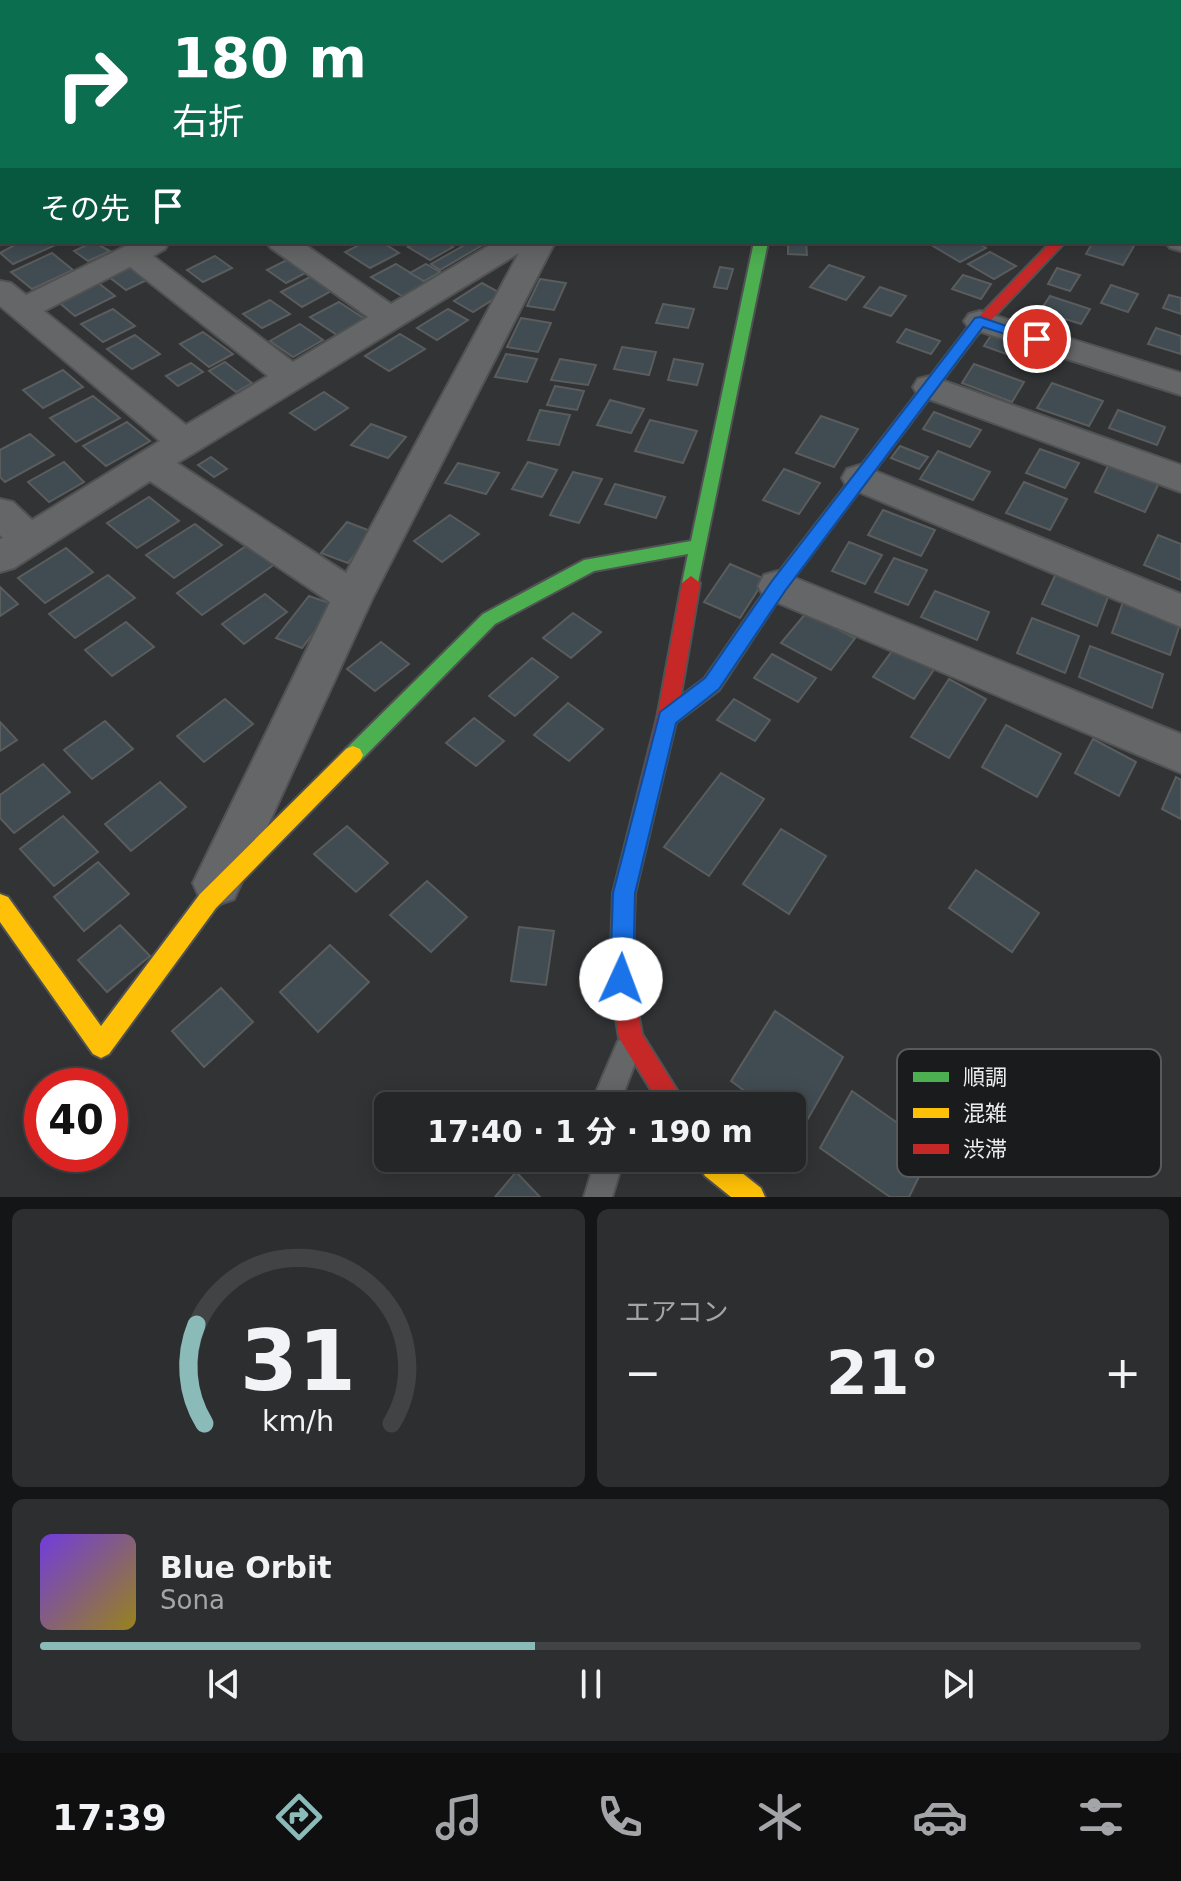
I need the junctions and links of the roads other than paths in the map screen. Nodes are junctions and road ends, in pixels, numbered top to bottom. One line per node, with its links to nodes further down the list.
1 (284, 244): 7 (street)
2 (513, 244): 7 (street); 20 (street)
3 (761, 244): 17 (street)
4 (1056, 244): 8 (street)
5 (144, 248): 6 (street); 9 (street)
6 (11, 300): 12 (street)
7 (390, 318): 9 (street)
8 (980, 321): 10 (street); 11 (street)
9 (292, 378): 12 (street)
10 (1181, 384)
11 (930, 387): 14 (street); 15 (street)
12 (184, 442): 13 (street)
13 (151, 464): 18 (street); 20 (street)
14 (860, 478): 19 (street); 21 (street)
15 (1181, 479)
16 (0, 512): 18 (street)
17 (698, 546): 22 (street); 24 (street)
18 (14, 549)
19 (778, 586): 22 (street); 23 (street)
20 (353, 597): 24 (street)
21 (1181, 611)
22 (667, 718): 26 (street)
23 (1181, 754)
24 (208, 901): 25 (street)
25 (0, 904)
26 (631, 1038): 27 (lane); 28 (street)
27 (610, 1092)
28 (666, 1092)
29 (606, 1172): 31 (lane)
30 (720, 1172): 32 (street)
31 (598, 1197)
32 (752, 1197)

